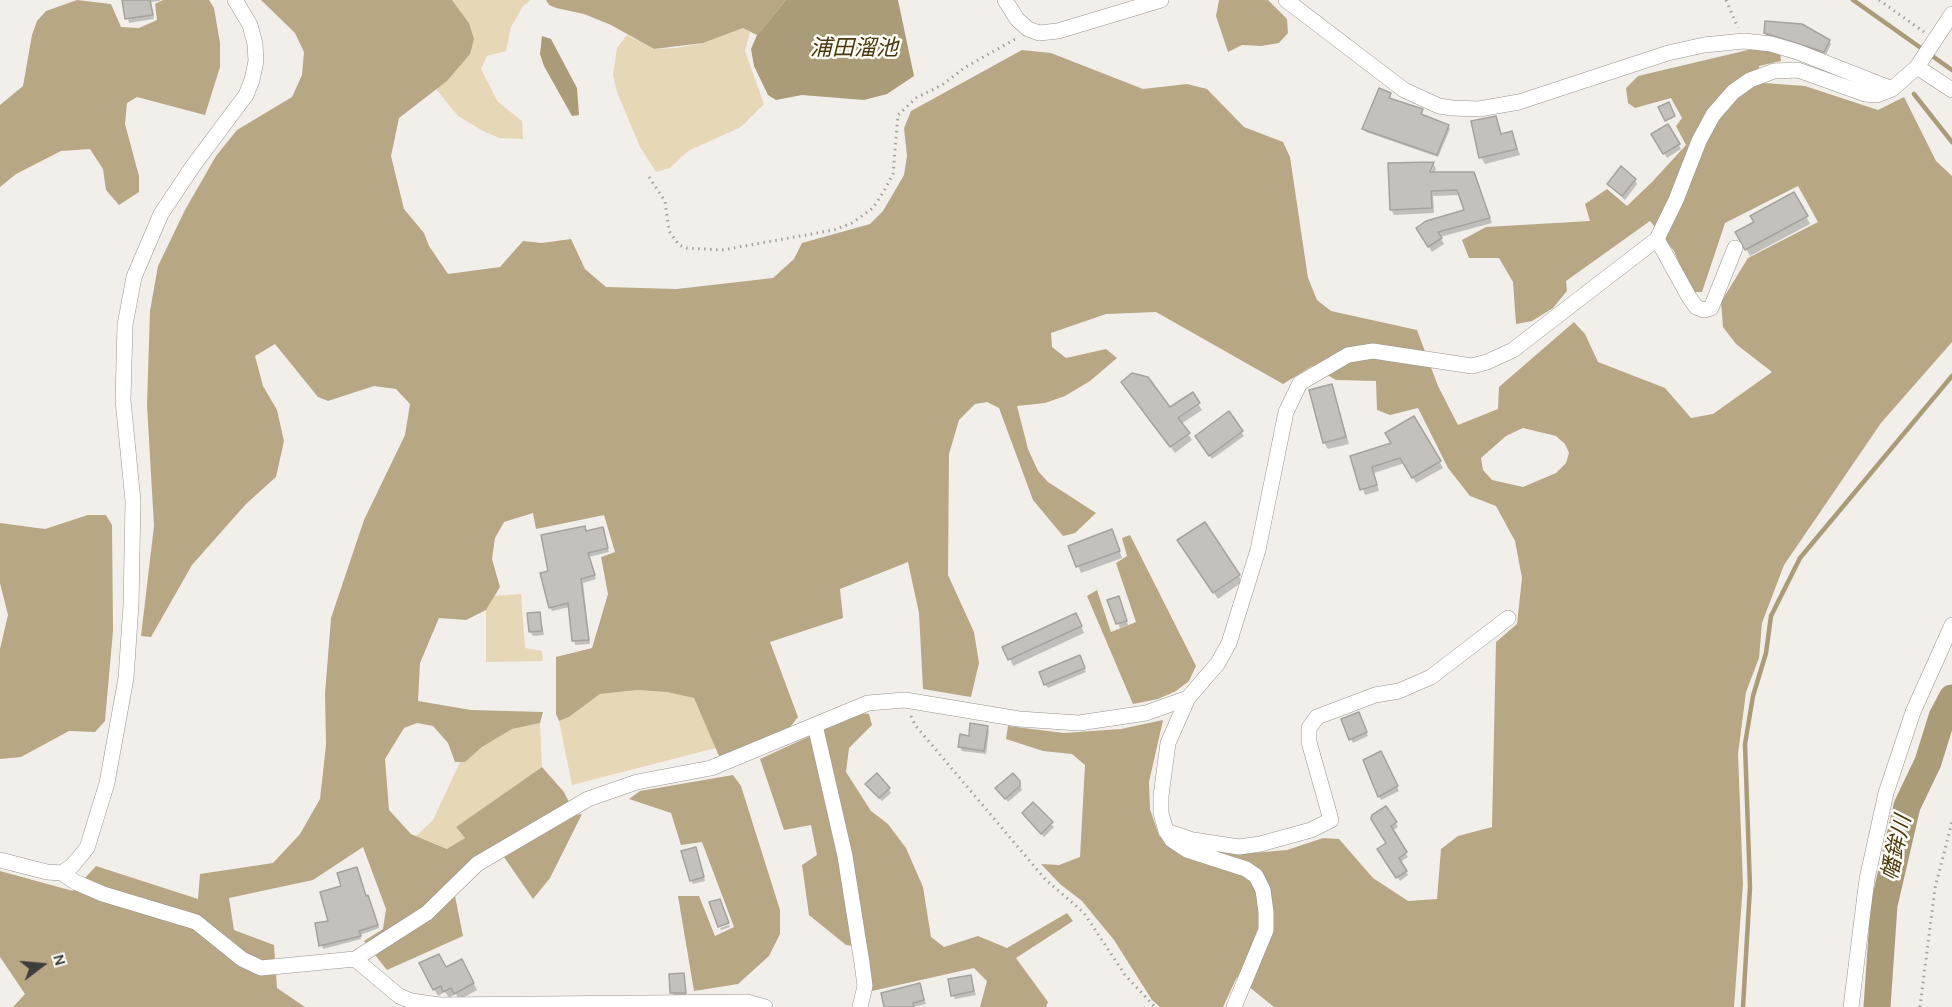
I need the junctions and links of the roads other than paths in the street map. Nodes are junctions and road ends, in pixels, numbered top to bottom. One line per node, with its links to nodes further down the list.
1 (235, 0): 17 (street)
2 (1005, 0): 3 (street)
3 (1161, 0)
4 (1286, 0): 7 (street)
5 (1952, 14): 6 (street)
6 (1920, 63): 7 (street); 8 (street)
7 (1892, 89): 9 (street)
8 (1952, 90)
9 (1657, 239): 10 (street); 13 (street)
10 (1735, 248)
11 (1508, 618): 15 (street)
12 (1952, 625): 22 (street)
13 (1188, 698): 14 (street); 15 (street)
14 (815, 725): 18 (street); 20 (street)
15 (1166, 831): 21 (street)
16 (0, 860): 17 (street)
17 (62, 873): 18 (street)
18 (355, 958): 19 (street)
19 (765, 1007)
20 (860, 1007)
21 (1234, 1007)
22 (1851, 1007)

